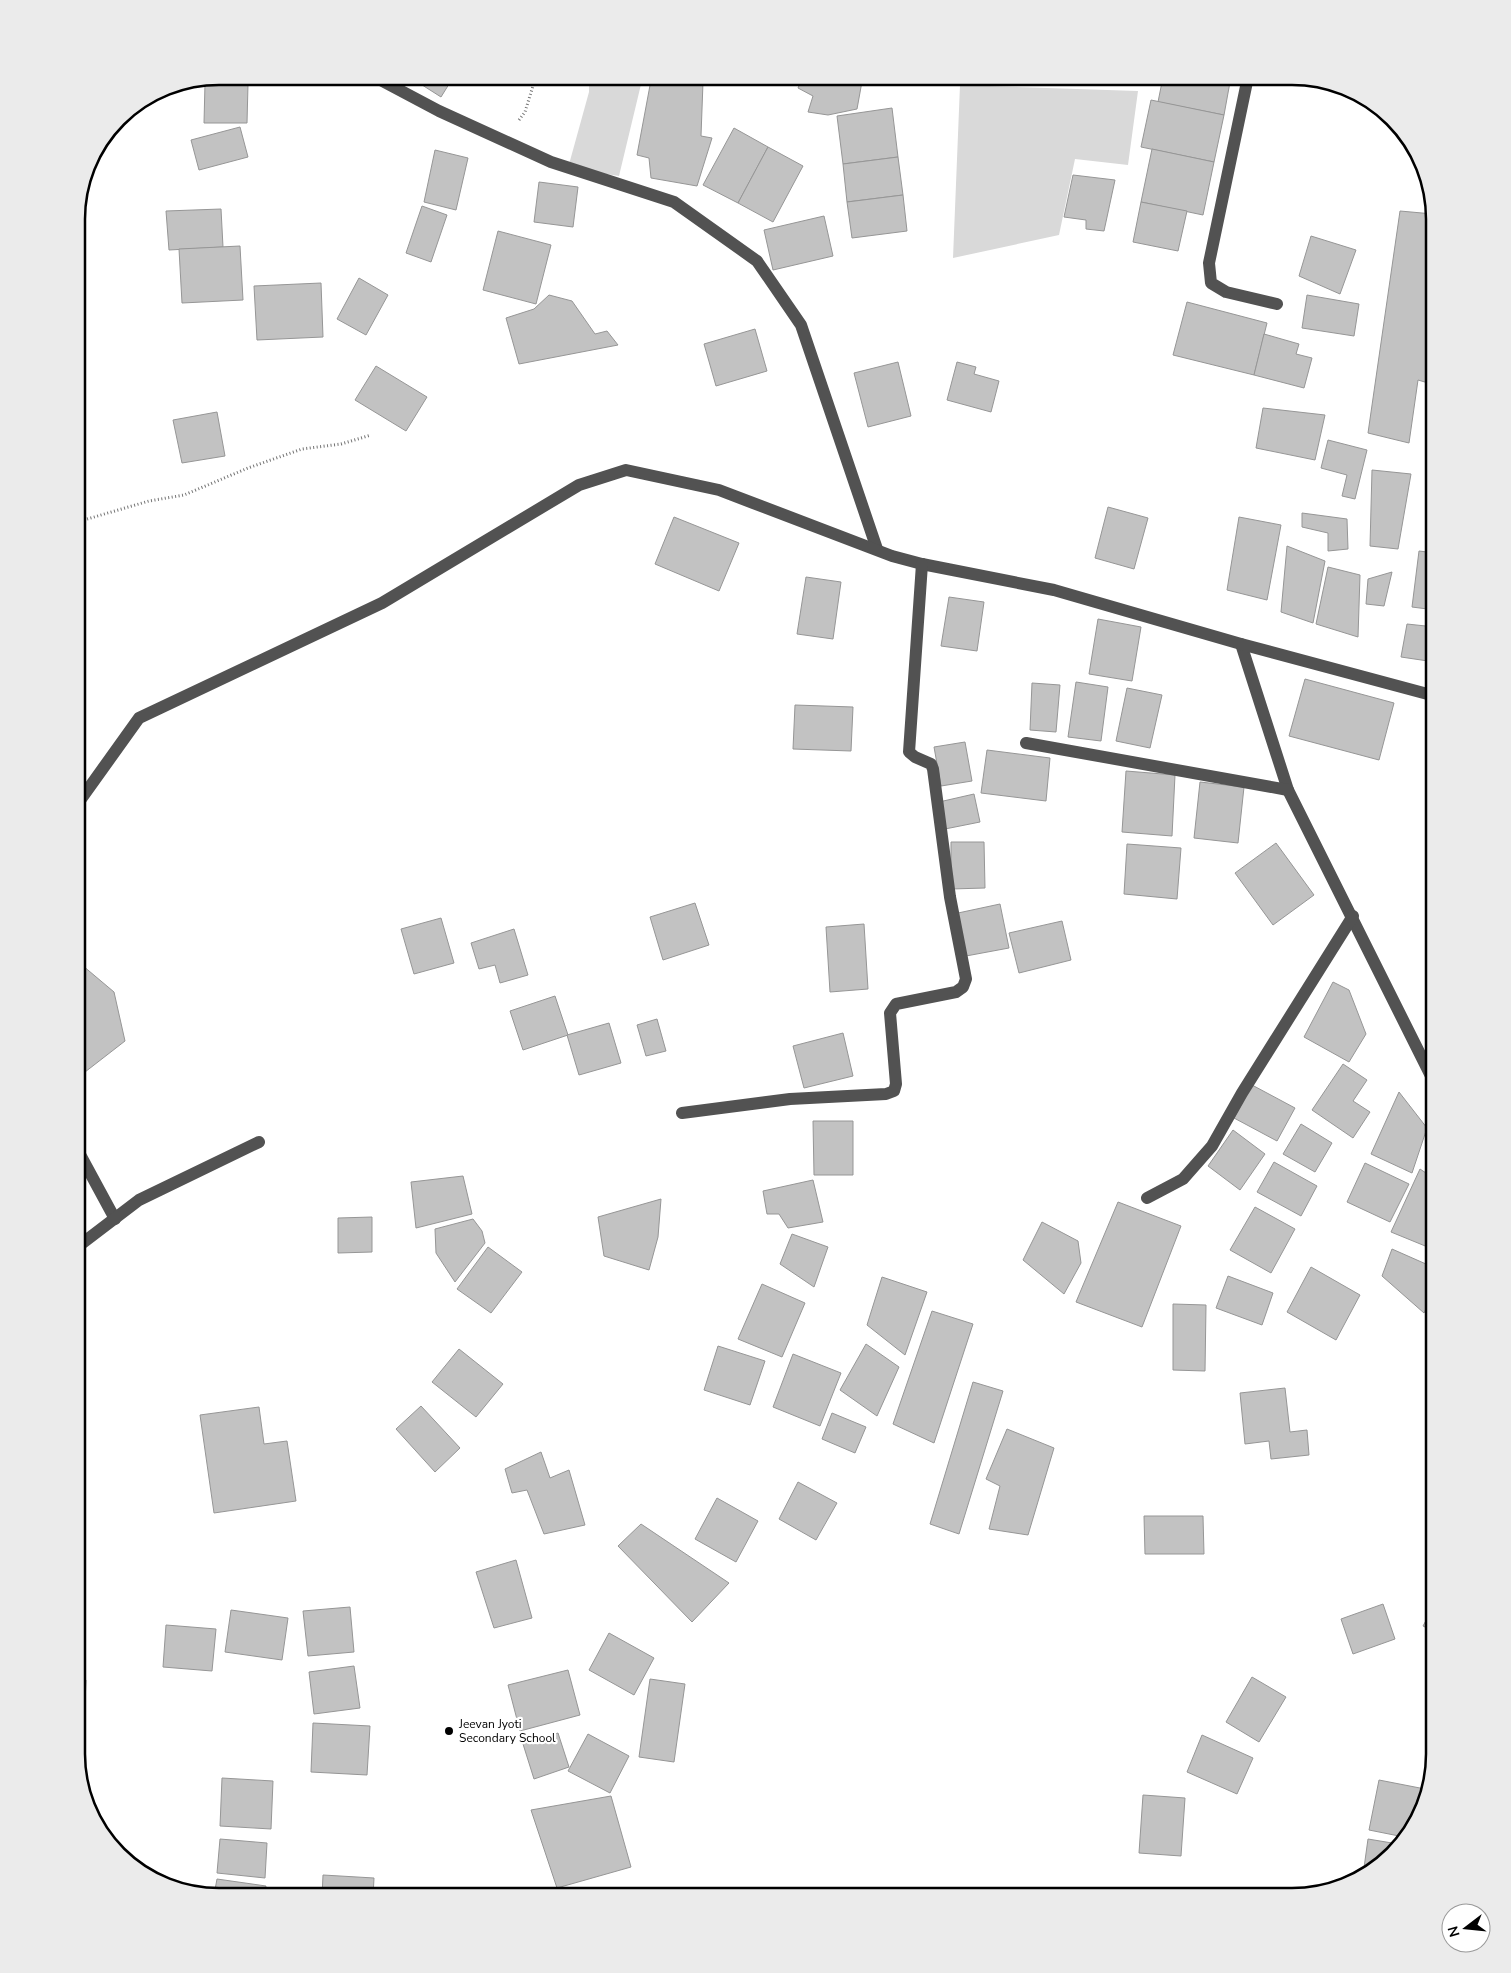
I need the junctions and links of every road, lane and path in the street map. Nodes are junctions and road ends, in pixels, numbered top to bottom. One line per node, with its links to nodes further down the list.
1 (390, 85): 4 (street)
2 (533, 85): 4 (path)
3 (1246, 85): 5 (street)
4 (506, 142): 8 (street)
5 (1276, 304)
6 (371, 435): 7 (path)
7 (85, 519)
8 (877, 549): 9 (street); 14 (street)
9 (922, 564): 10 (street); 17 (street)
10 (1241, 644): 11 (street); 13 (street)
11 (1426, 694)
12 (1026, 743): 13 (street)
13 (1288, 790): 15 (street)
14 (85, 793)
15 (1353, 916): 16 (street); 20 (street)
16 (1426, 1066)
17 (682, 1113)
18 (259, 1142): 21 (street)
19 (85, 1164): 21 (street)
20 (1147, 1198)
21 (115, 1219): 22 (street)
22 (85, 1241)

